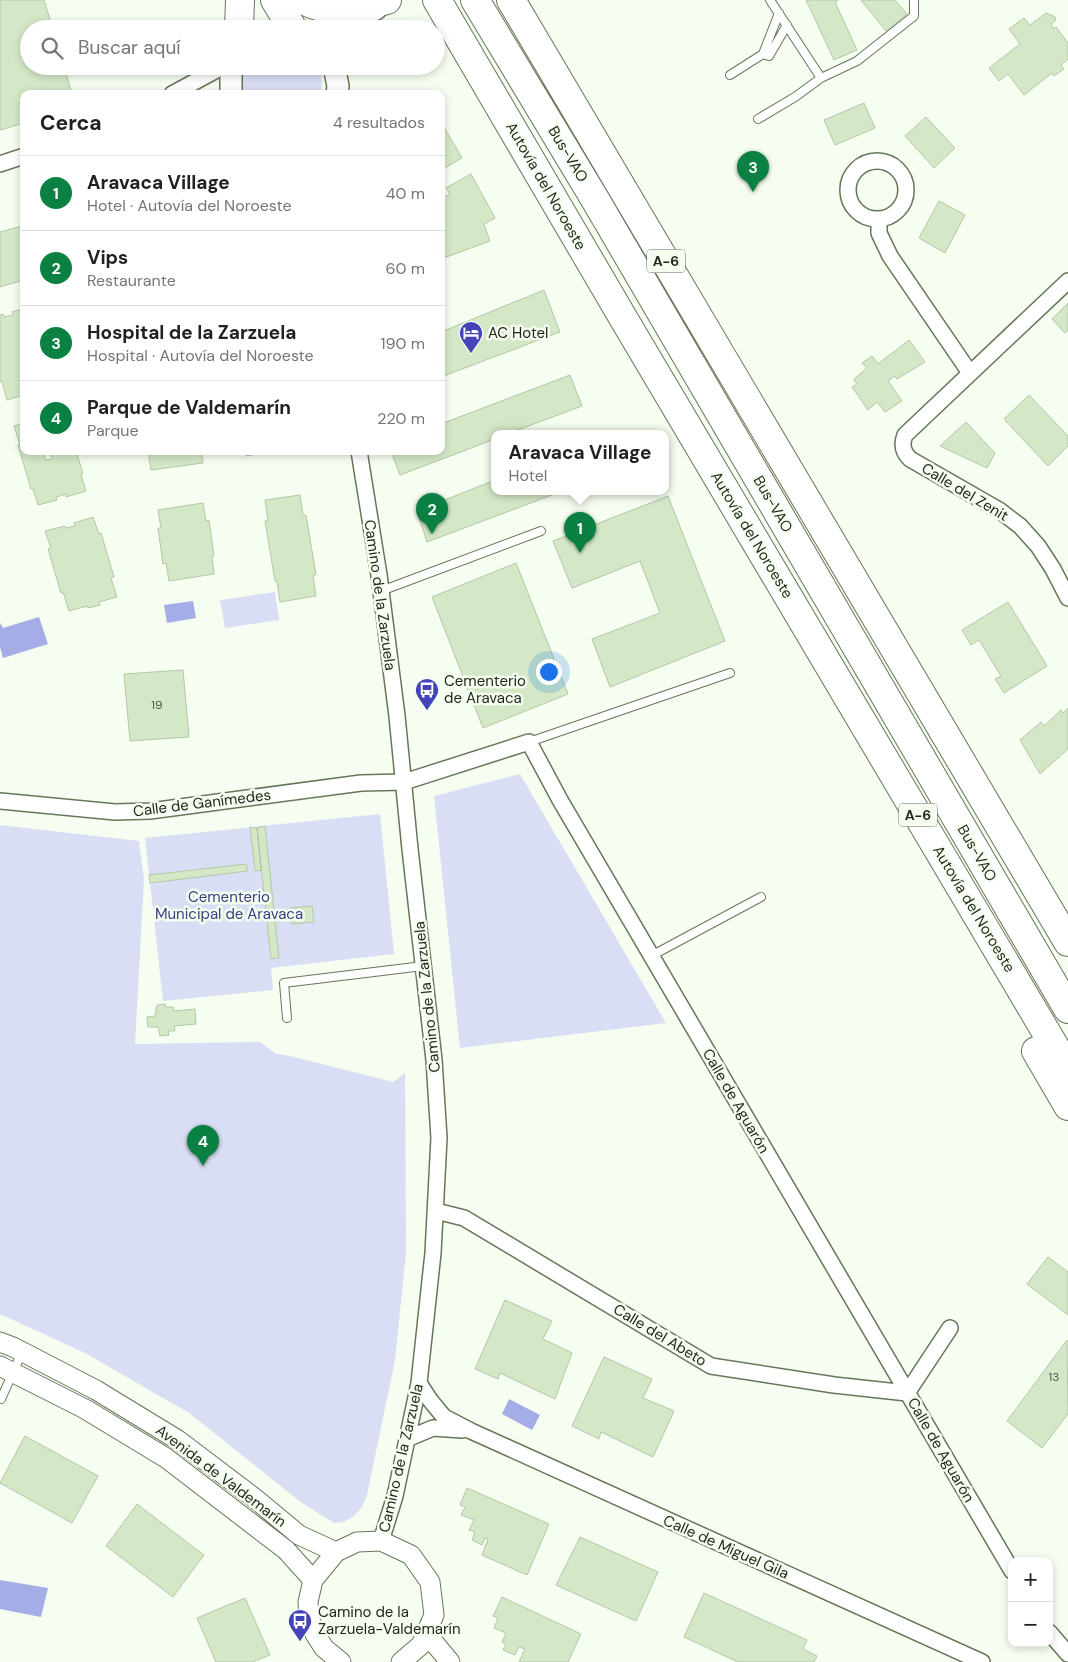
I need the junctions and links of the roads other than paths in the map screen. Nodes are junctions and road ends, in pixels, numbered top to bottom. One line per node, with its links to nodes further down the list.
1 (240, 0): 14 (highway)
2 (275, 0): 15 (highway)
3 (303, 0): 4 (highway)
4 (387, 0)
5 (396, 0): 16 (main road); 17 (main road)
6 (419, 0): 18 (highway)
7 (437, 0): 33 (highway, Autovía del Noroeste / A-6)
8 (475, 0): 49 (highway, Bus-VAO)
9 (511, 0): 36 (highway, A-6)
10 (533, 0): 36 (highway)
11 (770, 0): 13 (lane)
12 (914, 0): 25 (lane)
13 (779, 13): 19 (lane); 21 (lane)
14 (239, 20)
15 (287, 20)
16 (353, 20)
17 (379, 20)
18 (431, 20)
19 (787, 25): 21 (lane); 25 (lane)
20 (445, 44): 33 (highway)
21 (762, 54): 24 (lane)
22 (207, 75): 26 (street)
23 (231, 75): 27 (main road)
24 (730, 75)
25 (822, 78): 28 (lane)
26 (179, 90)
27 (231, 90)
28 (758, 119)
29 (20, 157): 30 (street)
30 (0, 164)
31 (879, 219): 34 (street)
32 (1068, 281): 34 (street)
33 (622, 316): 38 (highway, Autovía del Noroeste / A-6)
34 (970, 373): 40 (street, Calle del Zenit)
35 (360, 455): 39 (street, Camino de la Zarzuela)
36 (821, 523): 46 (highway, A-6)
37 (541, 531): 39 (lane)
38 (768, 561): 51 (highway, Autovía del Noroeste / A-6); 52 (highway)
39 (381, 591): 43 (street, Camino de la Zarzuela)
40 (1068, 598)
41 (730, 673): 42 (lane)
42 (530, 742): 43 (street); 47 (street, Calle de Aguarón)
43 (404, 782): 44 (street, Calle de Ganímedes); 48 (street, Camino de la Zarzuela)
44 (0, 801)
45 (761, 897): 47 (lane)
46 (1068, 942)
47 (651, 956): 59 (street, Calle de Aguarón)
48 (423, 966): 50 (lane); 53 (street, Camino de la Zarzuela)
49 (1068, 1009)
50 (287, 1018)
51 (1068, 1069)
52 (1068, 1106)
53 (436, 1211): 58 (street, Camino de la Zarzuela); 59 (street, Calle del Abeto)
54 (950, 1328): 59 (street)
55 (0, 1342): 56 (street, Avenida de Valdemarín)
56 (22, 1352): 57 (lane); 64 (street, Avenida de Valdemarín)
57 (7, 1369): 60 (lane); 66 (street, Avenida de Valdemarín)
58 (420, 1383): 61 (street, Calle de Miguel Gila); 62 (street, Camino de la Zarzuela)
59 (907, 1393): 65 (street, Calle de Aguarón)
60 (1, 1399)
61 (471, 1431): 62 (street, Calle de Miguel Gila); 73 (street, Calle de Miguel Gila)
62 (409, 1438): 63 (street, Camino de la Zarzuela)
63 (381, 1541): 64 (street); 67 (street)
64 (336, 1552): 66 (street)
65 (1008, 1564)
66 (313, 1580): 71 (street)
67 (426, 1633): 70 (street); 72 (street)
68 (1053, 1637): 69 (street)
69 (1068, 1654)
70 (410, 1659)
71 (341, 1662)
72 (450, 1662)
73 (982, 1662)

